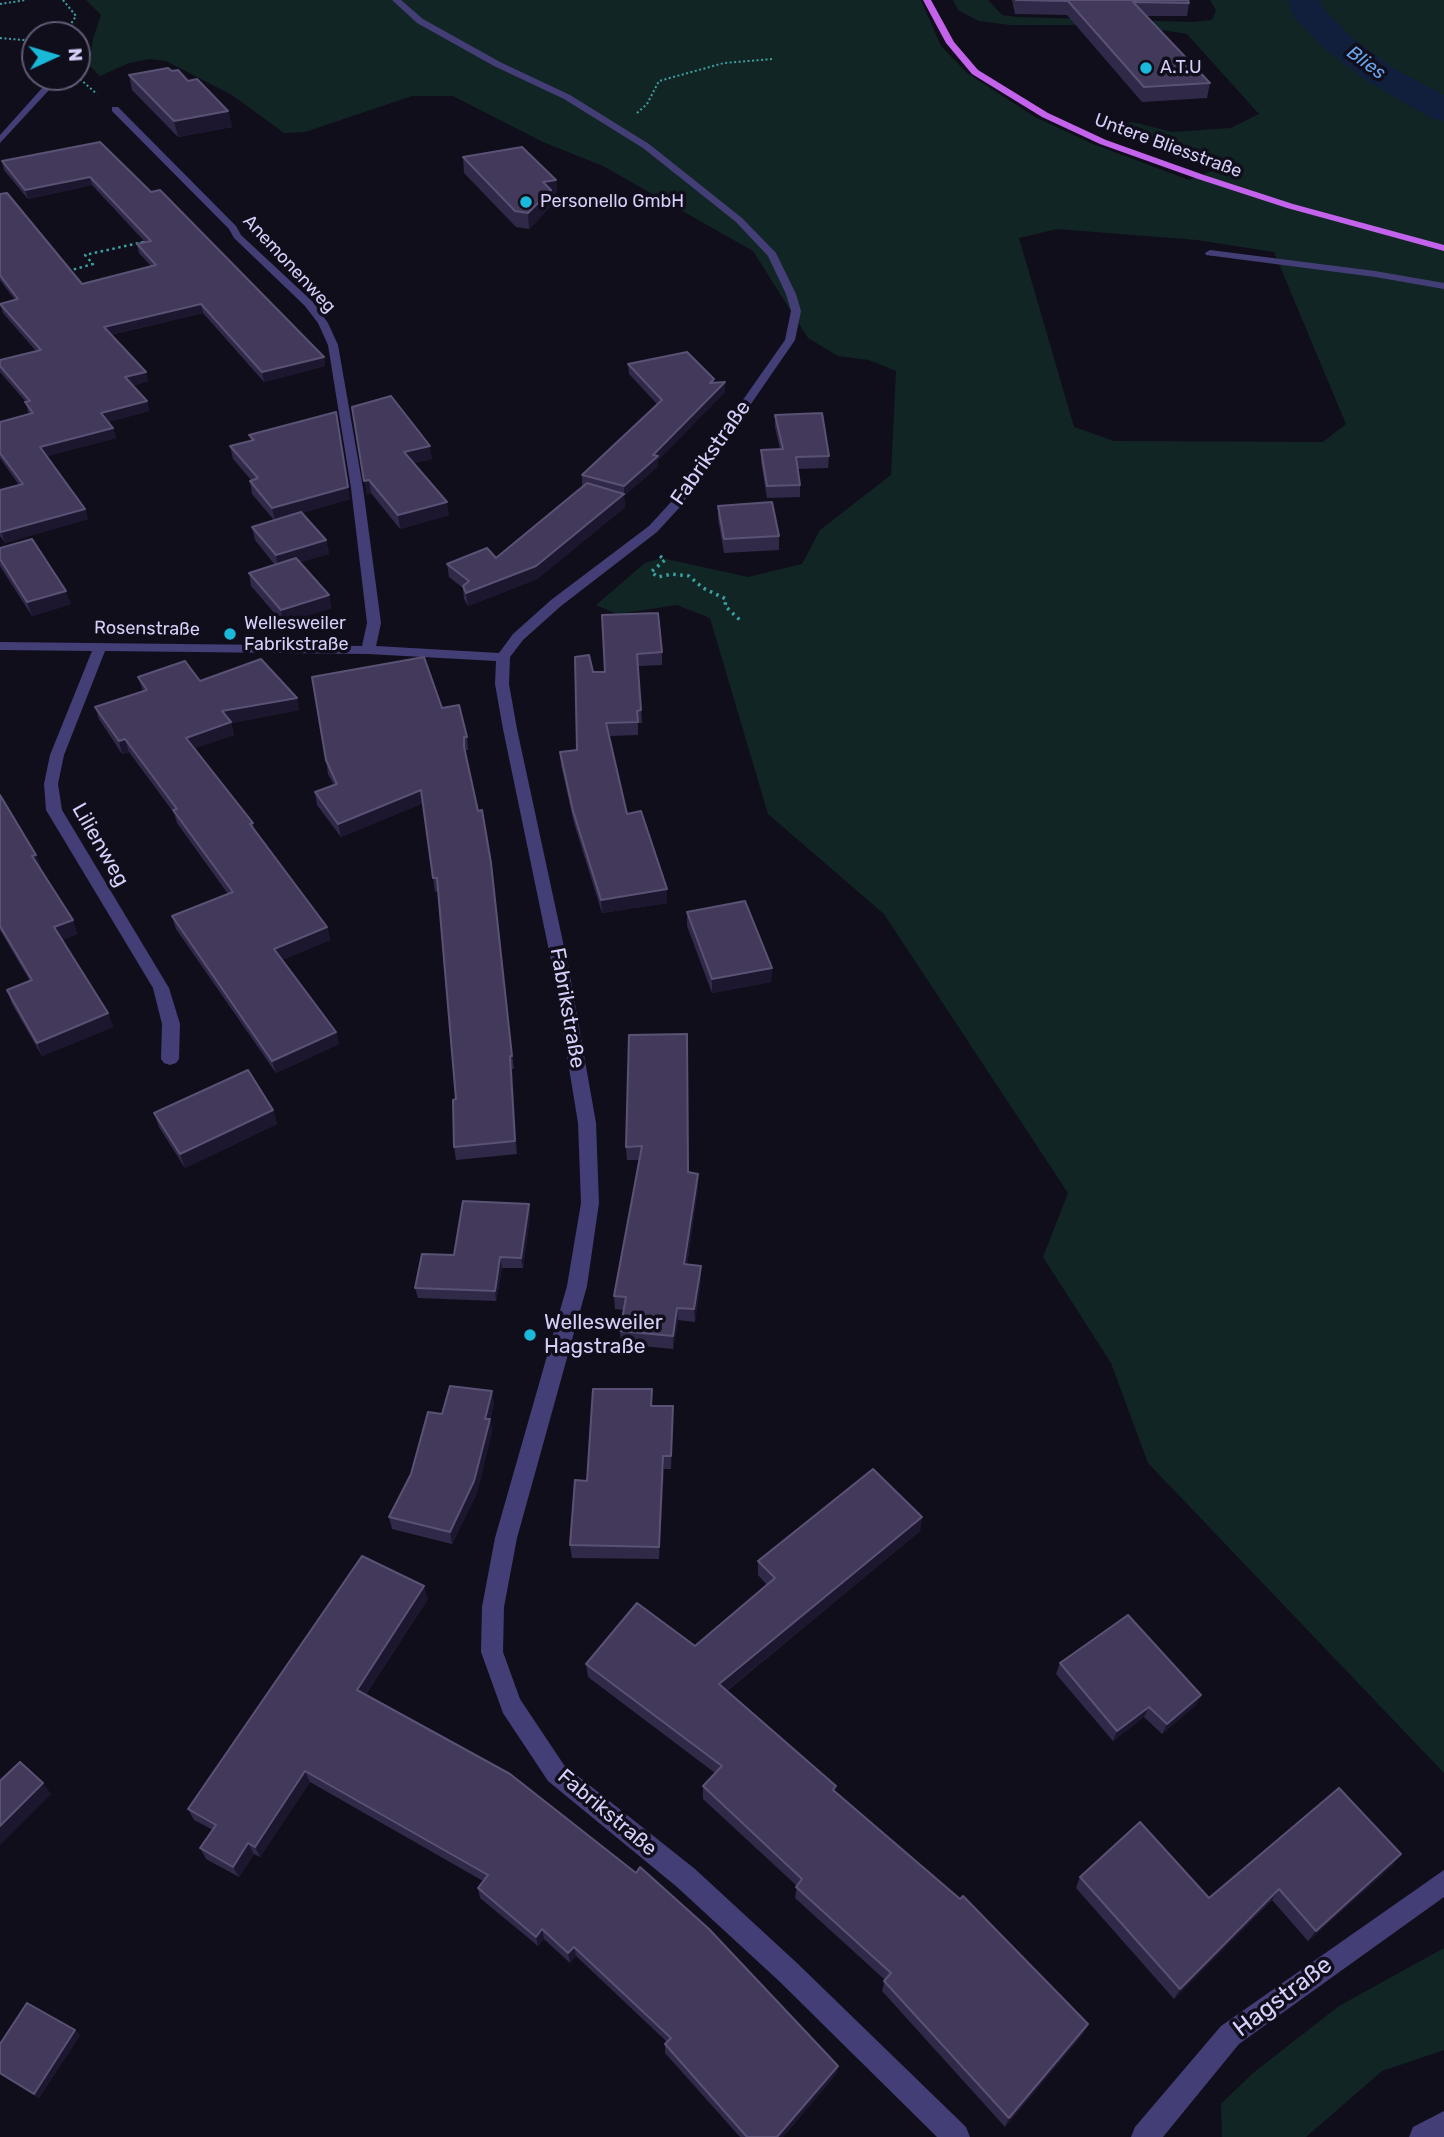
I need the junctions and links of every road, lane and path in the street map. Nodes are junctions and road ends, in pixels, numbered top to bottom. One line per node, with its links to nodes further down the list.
1 (26, 0): 5 (path)
2 (63, 0): 6 (path)
3 (396, 0): 12 (street, Fabrikstraße)
4 (927, 0): 15 (main road, Untere Bliesstraße)
5 (0, 4)
6 (73, 21)
7 (0, 38): 8 (path)
8 (21, 40)
9 (773, 59): 12 (path)
10 (44, 91): 13 (street)
11 (115, 110): 23 (street, Anemonenweg)
12 (620, 128): 19 (street, Fabrikstraße)
13 (0, 140)
14 (153, 240): 17 (path)
15 (1444, 248)
16 (1210, 253): 18 (street)
17 (66, 271)
18 (1444, 286)
19 (635, 542): 20 (path); 24 (street, Fabrikstraße)
20 (741, 621)
21 (0, 646): 22 (street, Rosenstraße)
22 (100, 647): 23 (street, Rosenstraße); 25 (street, Lilienweg)
23 (368, 650): 24 (street, Rosenstraße)
24 (503, 657): 28 (street, Fabrikstraße)
25 (170, 1059)
26 (1444, 1882): 29 (street, Hagstraße)
27 (1444, 2125): 30 (street)
28 (956, 2137)
29 (1145, 2137)
30 (1423, 2137)

